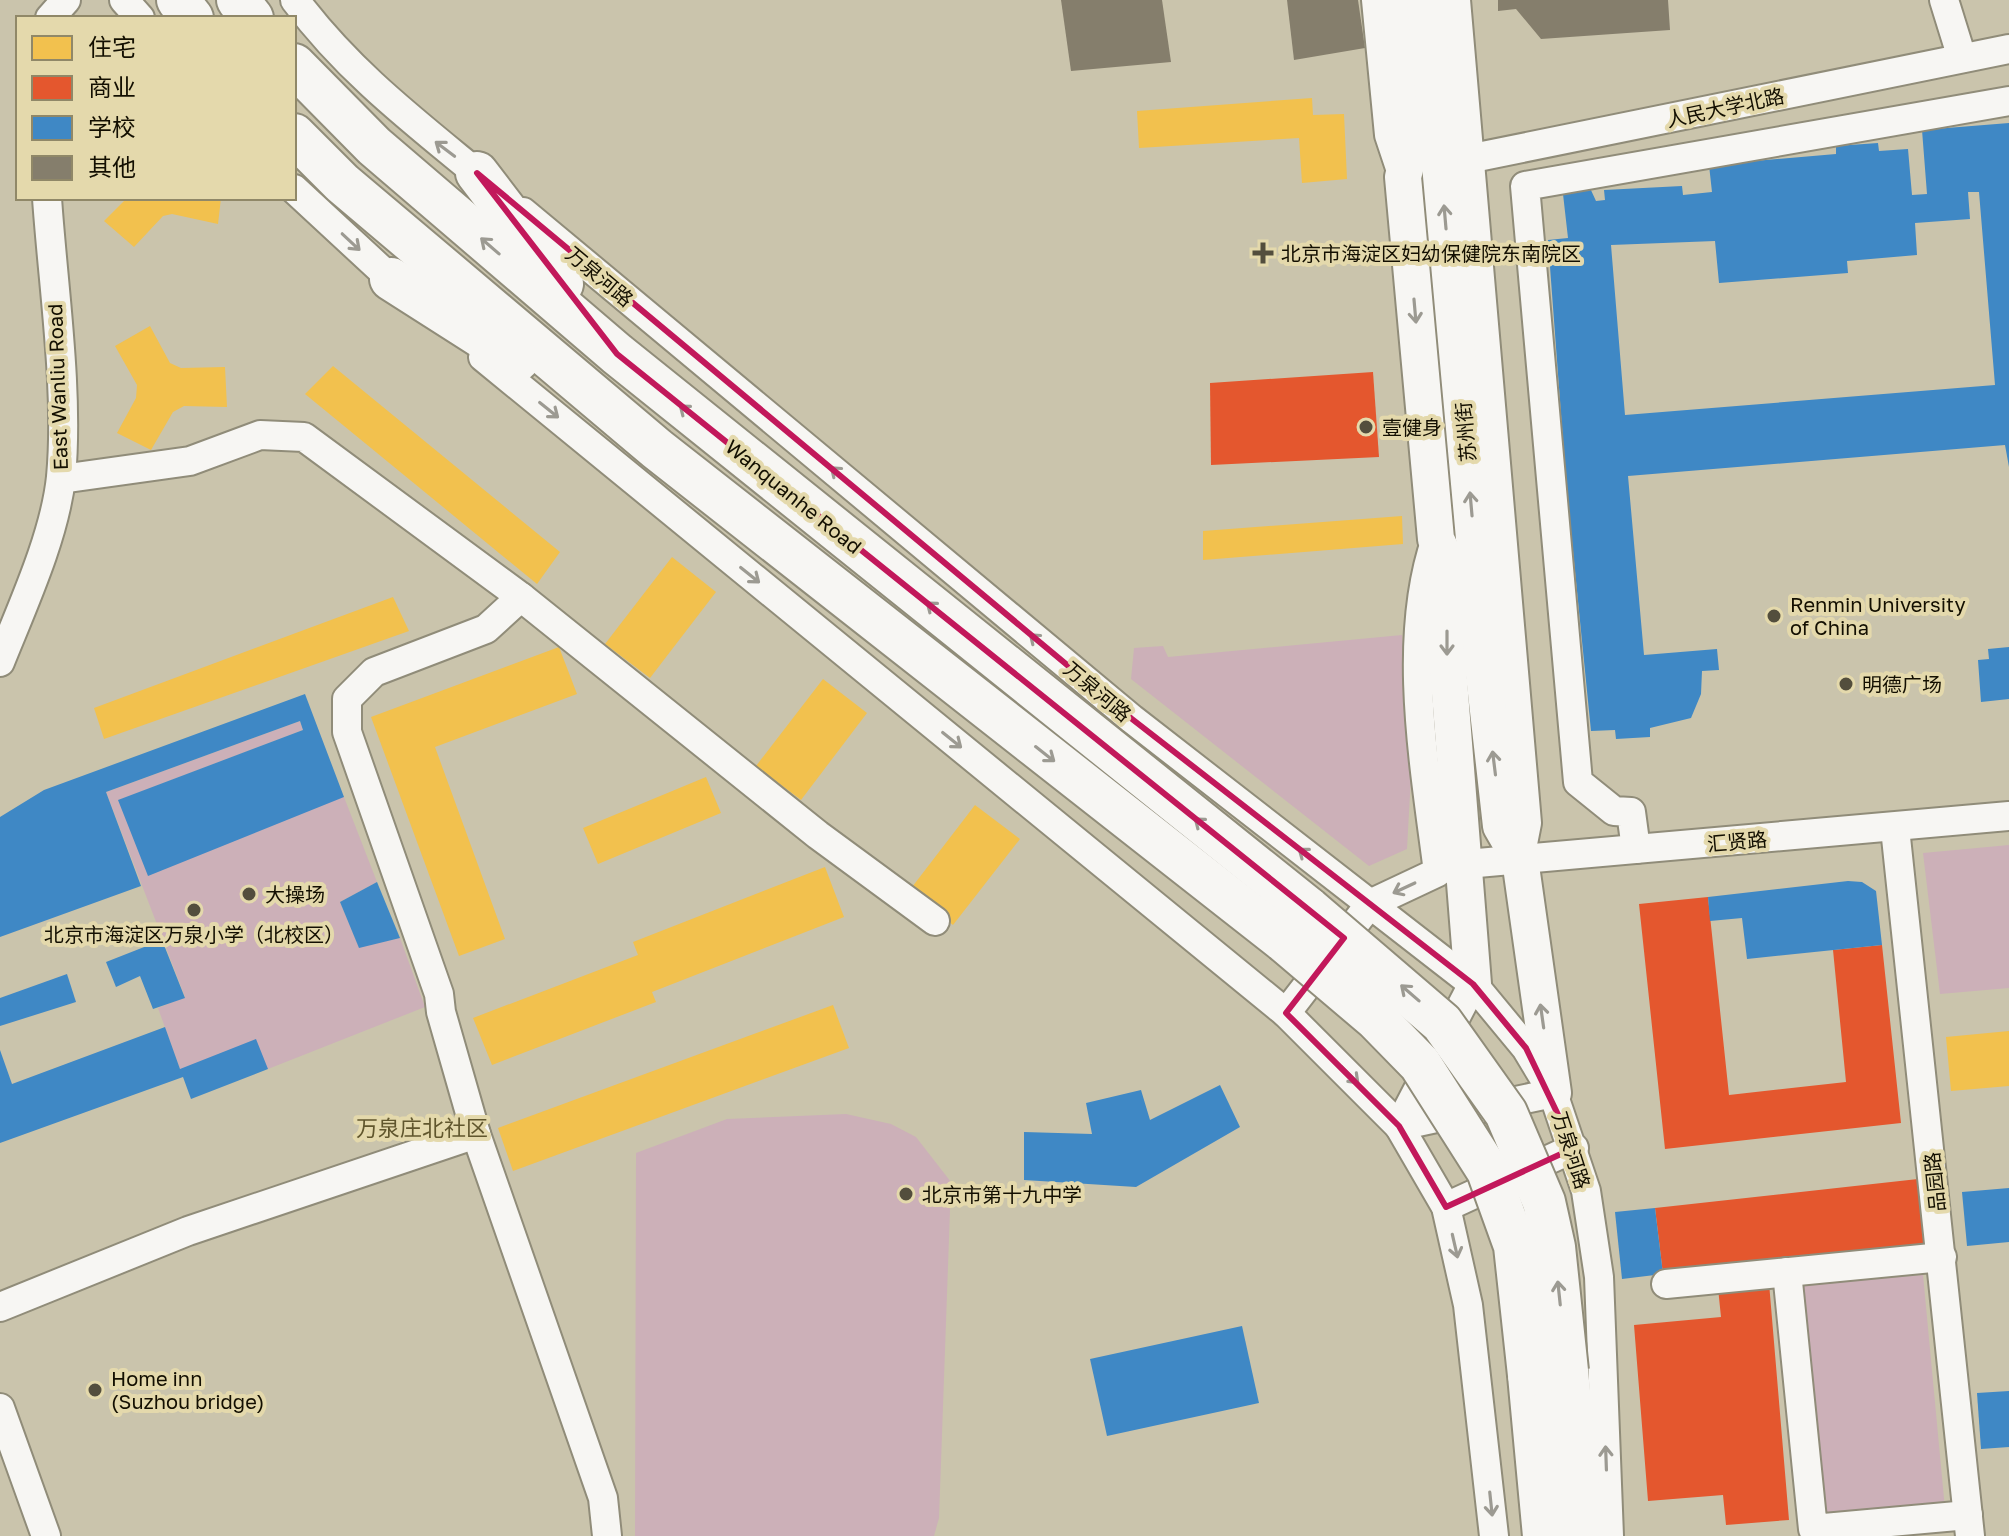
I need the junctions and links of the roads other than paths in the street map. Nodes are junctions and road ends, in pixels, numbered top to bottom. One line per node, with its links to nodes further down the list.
1 (66, 0): 10 (street)
2 (178, 0): 11 (highway)
3 (238, 0): 12 (highway)
4 (295, 0): 19 (street, 万泉河路, one-way to 4)
5 (1376, 0): 20 (street)
6 (1398, 0): 20 (main road, 苏州街)
7 (1425, 0): 18 (main road, 苏州街)
8 (1456, 0): 18 (street, 苏州街)
9 (1944, 0): 14 (street)
10 (52, 16)
11 (190, 16)
12 (250, 16)
13 (2009, 49): 14 (street, 人民大学北路)
14 (1962, 58): 18 (street, 人民大学北路)
15 (296, 67): 24 (highway, Wanquanhe Road, one-way to 15)
16 (2009, 101): 31 (street)
17 (296, 137): 25 (highway)
18 (1455, 162): 32 (main road, 苏州街)
19 (477, 173): 24 (highway); 34 (street, 万泉河路, one-way to 19)
20 (1403, 177): 33 (main road, 苏州街, one-way to 33)
21 (296, 191): 23 (street, one-way to 23)
22 (47, 200): 26 (street, East Wanliu Road)
23 (391, 279): 25 (highway); 38 (street, one-way to 38)
24 (617, 354): 36 (highway, Wanquanhe Road, one-way to 24)
25 (657, 449): 36 (highway, one-way to 36)
26 (61, 479): 27 (street); 28 (street, East Wanliu Road)
27 (521, 597): 35 (street); 41 (street)
28 (0, 662)
29 (2009, 816): 30 (street, 汇贤路)
30 (1895, 828): 31 (street, 汇贤路); 44 (street, 品园路)
31 (1636, 849): 32 (street, 汇贤路)
32 (1520, 859): 33 (street, 汇贤路); 39 (main road, 苏州街, one-way to 32)
33 (1452, 868): 34 (street, 汇贤路, one-way to 34); 37 (main road, 苏州街)
34 (1370, 904): 37 (street, 万泉河路); 38 (street)
35 (935, 921)
36 (1296, 925): 48 (highway, bridge)
37 (1473, 984): 39 (street, 万泉河路); 40 (street)
38 (1286, 1013): 40 (street, one-way to 40)
39 (1553, 1093): 40 (street); 42 (street, 万泉河路)
40 (1399, 1126): 43 (street)
41 (476, 1134): 47 (street); 52 (street)
42 (1574, 1148): 43 (street); 56 (street, 万泉河路, one-way to 42)
43 (1446, 1207): 53 (street, one-way to 53)
44 (1942, 1257): 45 (street); 50 (street, 品园路)
45 (1787, 1272): 46 (street); 50 (street)
46 (1666, 1284)
47 (0, 1307)
48 (1548, 1373): 54 (highway); 55 (highway)
49 (0, 1408): 51 (street)
50 (1969, 1525)
51 (46, 1536)
52 (607, 1536)
53 (1494, 1536)
54 (1544, 1536)
55 (1583, 1536)
56 (1609, 1536)

